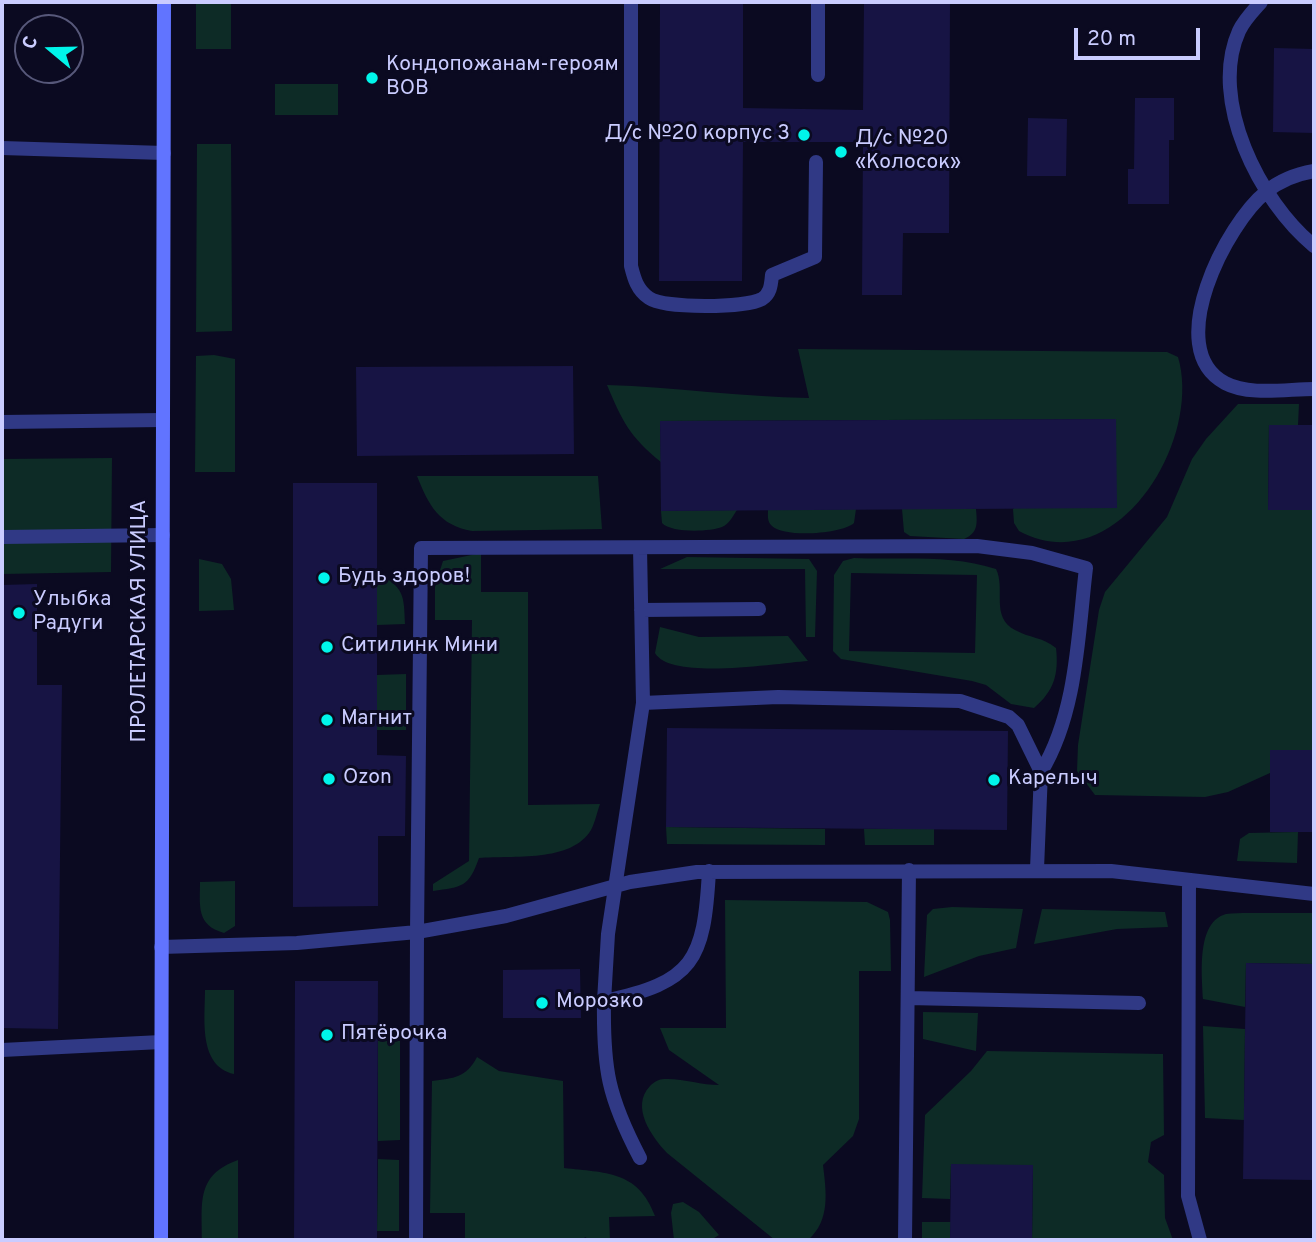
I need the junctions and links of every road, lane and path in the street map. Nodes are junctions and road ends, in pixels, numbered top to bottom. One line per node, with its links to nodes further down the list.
1 (164, 2): 7 (street, ПРОЛЕТАРСКАЯ УЛИЦА)
2 (631, 2): 8 (street)
3 (818, 2): 5 (street)
4 (1262, 2): 10 (street)
5 (818, 75)
6 (2, 148): 7 (street)
7 (164, 153): 13 (street, ПРОЛЕТАРСКАЯ УЛИЦА)
8 (816, 162)
9 (1314, 171): 10 (street)
10 (1266, 191): 11 (street); 12 (street)
11 (1314, 246)
12 (1314, 389)
13 (163, 421): 14 (street); 15 (street, ПРОЛЕТАРСКАЯ УЛИЦА)
14 (2, 422)
15 (163, 535): 16 (street); 29 (street, ПРОЛЕТАРСКАЯ УЛИЦА)
16 (2, 537)
17 (640, 548): 19 (street); 21 (street); 28 (street)
18 (759, 609): 19 (street)
19 (641, 610): 20 (street)
20 (643, 703): 21 (street); 26 (street)
21 (1041, 772): 23 (street)
22 (909, 870): 23 (street); 24 (street); 30 (street)
23 (1037, 870): 25 (street)
24 (709, 872): 26 (street); 31 (street)
25 (1189, 880): 27 (street); 39 (street)
26 (615, 886): 28 (street); 31 (street)
27 (1314, 894)
28 (417, 932): 29 (street); 37 (street)
29 (161, 947): 33 (street, ПРОЛЕТАРСКАЯ УЛИЦА)
30 (908, 998): 32 (street); 38 (street)
31 (604, 1001): 35 (street)
32 (1139, 1003)
33 (161, 1042): 34 (street); 36 (street, ПРОЛЕТАРСКАЯ УЛИЦА)
34 (2, 1050)
35 (640, 1158)
36 (162, 1240)
37 (416, 1240)
38 (905, 1240)
39 (1200, 1240)

